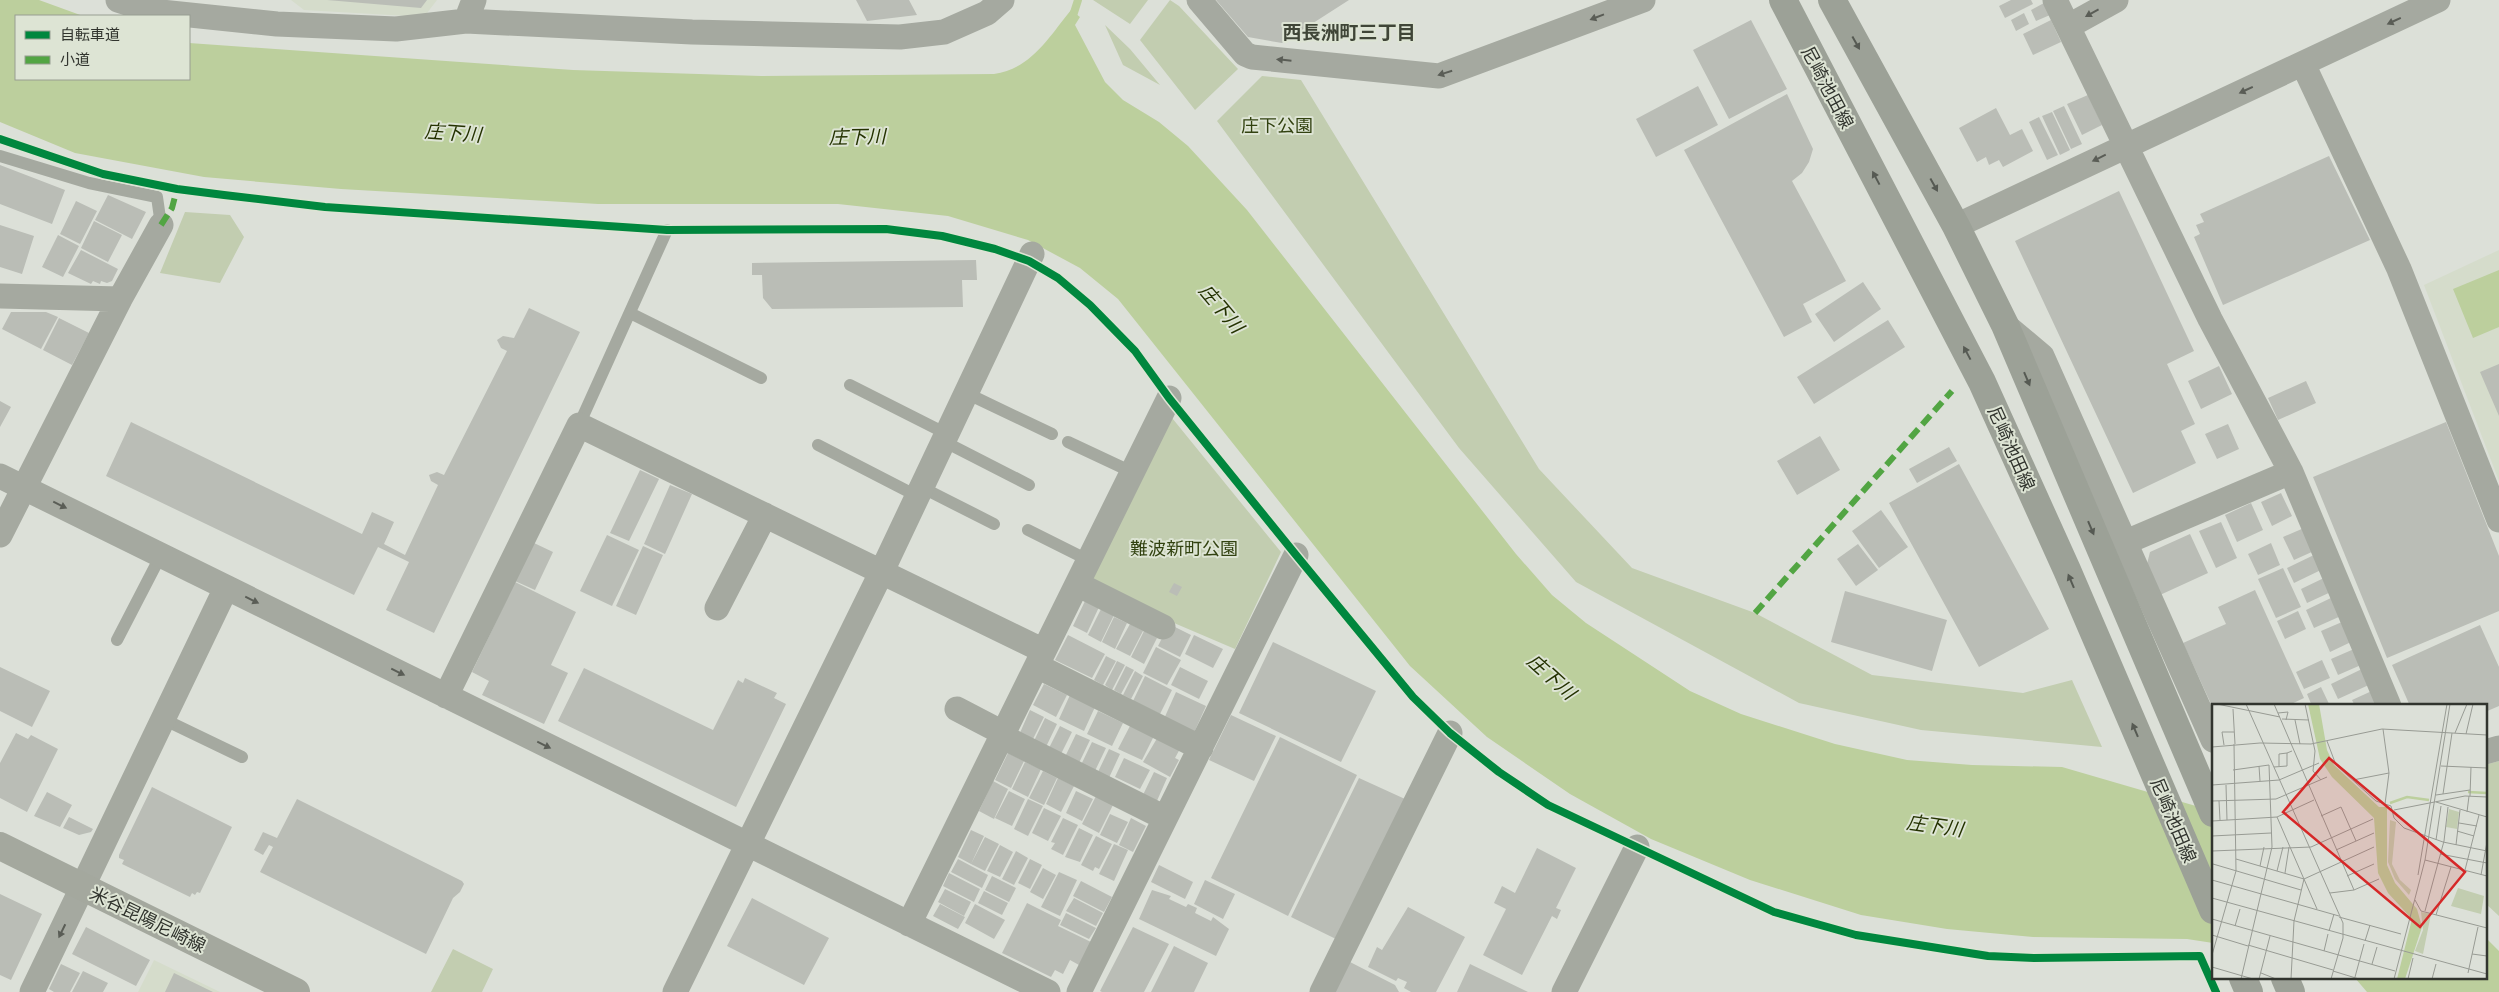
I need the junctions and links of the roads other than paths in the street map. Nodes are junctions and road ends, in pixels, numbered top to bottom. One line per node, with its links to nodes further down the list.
1 (118, 0): 10 (street)
2 (1002, 0): 10 (street)
3 (1199, 0): 4 (street, one-way to 3)
4 (1643, 0)
5 (1783, 0): 71 (main road, 尼崎池田線, one-way to 5)
6 (1832, 0): 16 (main road, one-way to 16)
7 (2055, 0): 11 (street)
8 (2116, 0): 11 (street, one-way to 11)
9 (2438, 0): 12 (street, one-way to 12)
10 (470, 11)
11 (2069, 26): 13 (street)
12 (2303, 64): 13 (street, one-way to 13); 39 (street)
13 (2126, 145): 16 (street, one-way to 16); 33 (street)
14 (0, 156): 15 (lane)
15 (162, 225): 20 (street)
16 (1956, 226): 22 (main road)
17 (667, 230): 21 (lane)
18 (1032, 254): 25 (street)
19 (0, 296): 20 (street)
20 (120, 299): 36 (street)
21 (630, 313): 23 (lane); 27 (lane)
22 (2005, 325): 43 (street); 65 (main road, one-way to 65)
23 (761, 378)
24 (850, 385): 29 (lane)
25 (966, 392): 28 (lane); 29 (street)
26 (1170, 398): 32 (street)
27 (579, 425): 38 (street); 54 (street)
28 (1052, 434)
29 (945, 437): 35 (lane); 37 (street)
30 (1068, 442): 32 (lane)
31 (818, 445): 37 (lane)
32 (1132, 472): 46 (street)
33 (2291, 472): 43 (street); 55 (street)
34 (0, 476): 36 (street)
35 (1029, 485)
36 (23, 487): 42 (street); 44 (street, one-way to 44)
37 (919, 492): 40 (lane); 47 (street)
38 (765, 514): 47 (street); 50 (street)
39 (2499, 520)
40 (994, 524)
41 (1028, 530): 46 (lane)
42 (0, 535)
43 (2126, 542): 60 (street)
44 (161, 555): 49 (street); 52 (lane)
45 (1296, 555): 61 (street)
46 (1088, 560): 48 (street)
47 (882, 571): 53 (street); 68 (street)
48 (1077, 584): 51 (street); 53 (street)
49 (226, 588): 54 (street, one-way to 54); 57 (street)
50 (717, 608)
51 (1163, 627)
52 (117, 640)
53 (1040, 658): 59 (street); 61 (street)
54 (446, 696): 68 (street, one-way to 68)
55 (2388, 704)
56 (958, 709): 59 (street)
57 (163, 719): 64 (lane); 70 (street)
58 (1450, 733): 80 (street)
59 (1002, 735): 66 (street); 72 (street)
60 (2212, 738)
61 (1200, 748): 66 (street)
62 (2499, 748): 63 (street)
63 (2486, 752)
64 (242, 757)
65 (2212, 811)
66 (1165, 818): 79 (street)
67 (0, 846): 70 (main road, 米谷昆陽尼崎線)
68 (748, 846): 72 (street); 77 (street)
69 (1637, 847): 81 (street)
70 (84, 887): 75 (street, one-way to 75); 76 (main road, 米谷昆陽尼崎線)
71 (2212, 908)
72 (908, 924): 78 (street)
73 (2244, 980): 82 (main road)
74 (2285, 980): 83 (main road)
75 (32, 992)
76 (296, 992)
77 (675, 992)
78 (1048, 992)
79 (1079, 992)
80 (1322, 992)
81 (1564, 992)
82 (2249, 992)
83 (2291, 992)

